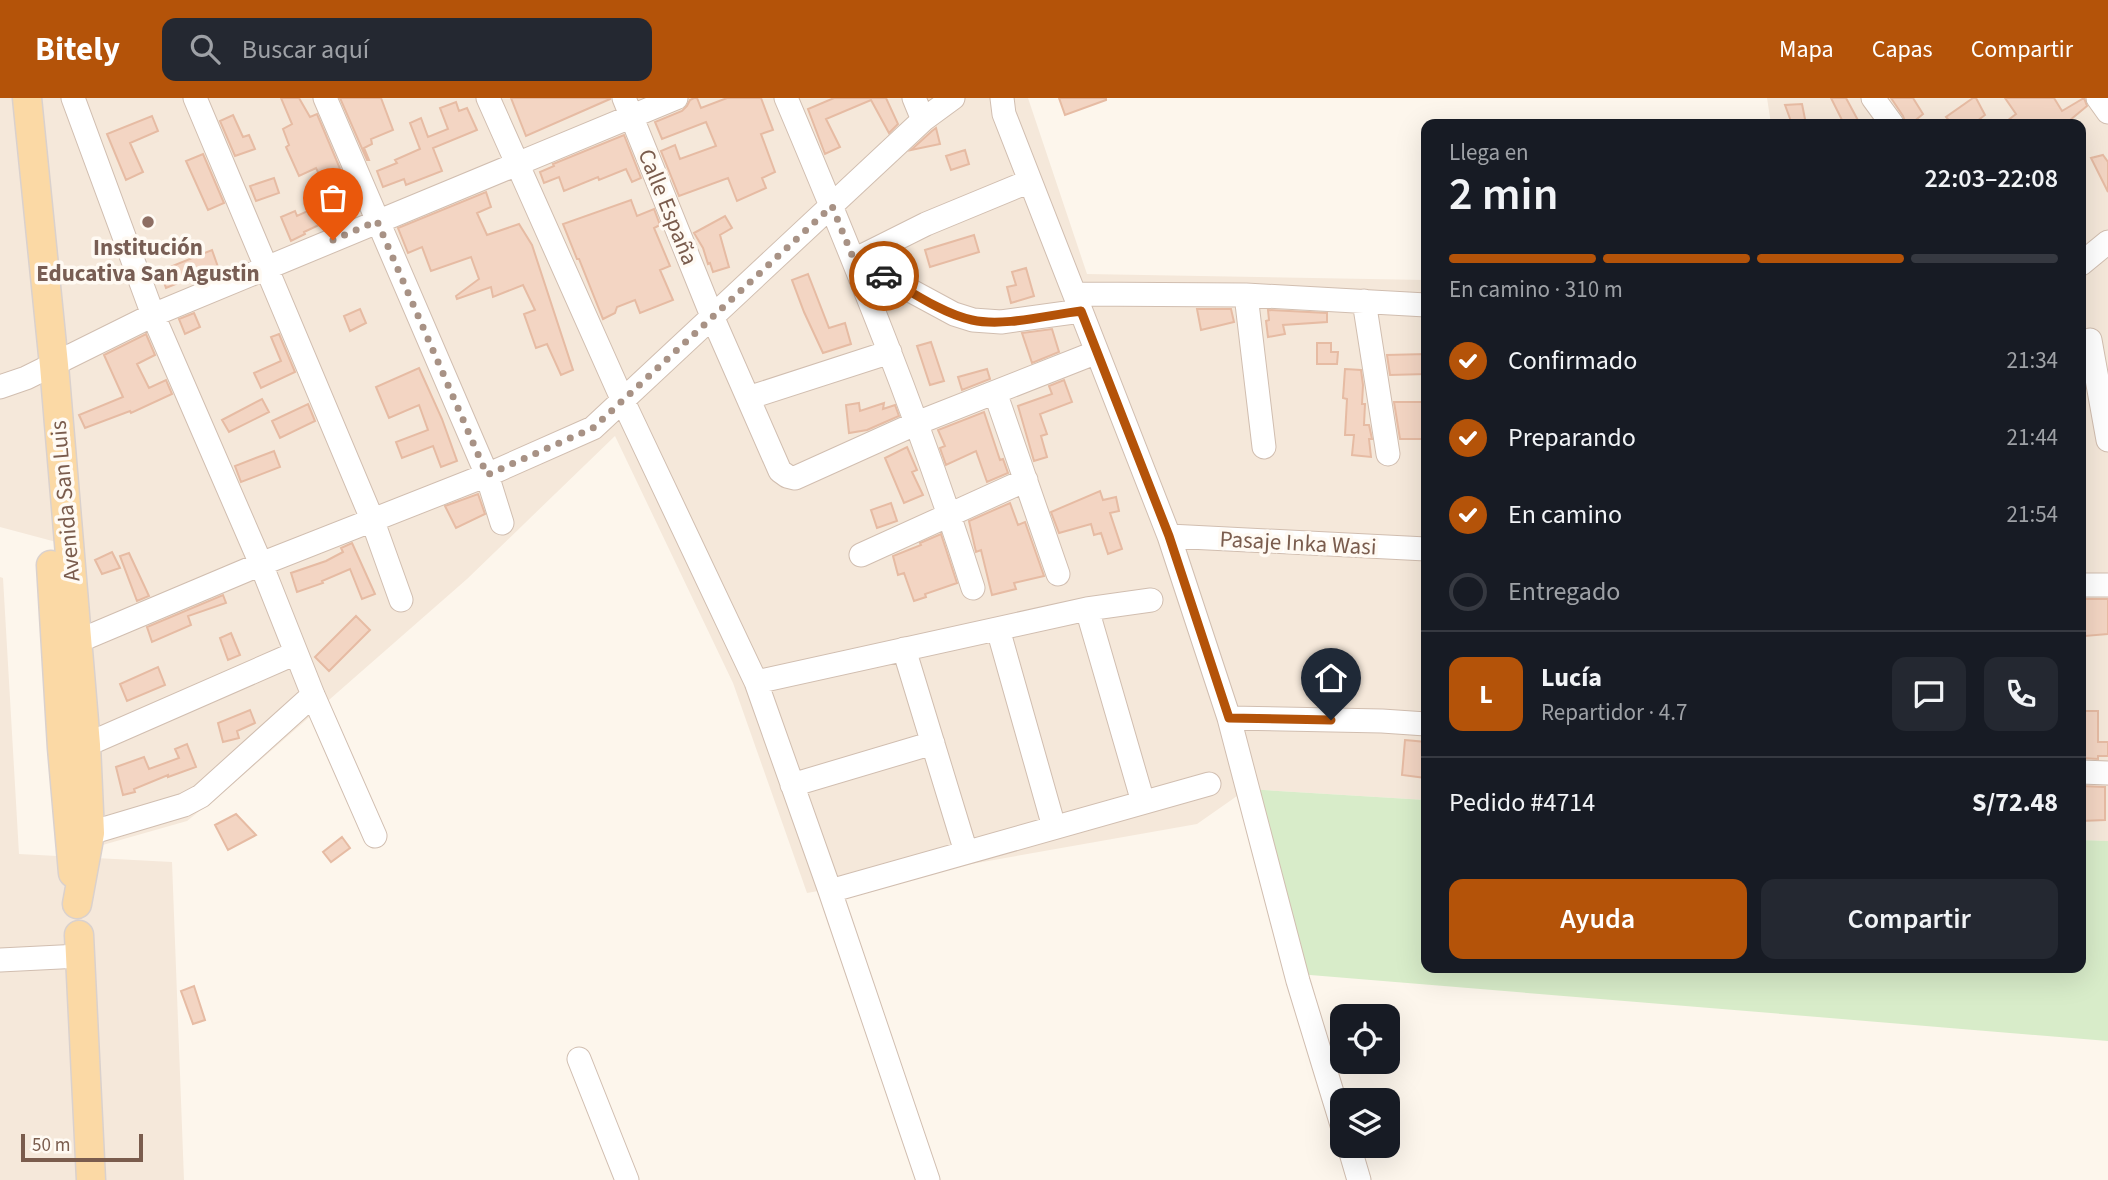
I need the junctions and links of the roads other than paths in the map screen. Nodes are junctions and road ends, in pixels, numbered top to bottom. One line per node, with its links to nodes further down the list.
1 (14, 98): 36 (main road, Avenida San Luis)
2 (27, 98): 36 (main road, Avenida San Luis)
3 (73, 98): 31 (street)
4 (195, 98): 26 (street)
5 (325, 98): 22 (street)
6 (488, 98): 19 (street)
7 (676, 98): 15 (street)
8 (786, 98): 21 (street)
9 (914, 98): 18 (street)
10 (953, 98): 18 (street)
11 (987, 98): 14 (street)
12 (1873, 98): 17 (street)
13 (2098, 98): 16 (street)
14 (1003, 106): 20 (street)
15 (628, 107): 19 (street); 32 (street, Calle España)
16 (2108, 112)
17 (1888, 119)
18 (923, 120): 21 (street)
19 (515, 164): 22 (street); 40 (street)
20 (1030, 181): 24 (street); 29 (street)
21 (832, 206): 24 (street); 32 (street)
22 (377, 221): 26 (street); 45 (street)
23 (2108, 242): 25 (street)
24 (854, 260): 29 (street); 34 (street)
25 (2086, 260)
26 (268, 267): 31 (street); 48 (street)
27 (1246, 295): 28 (street); 29 (street); 43 (street)
28 (1364, 302): 30 (street); 44 (street)
29 (1078, 303): 35 (street)
30 (1421, 305)
31 (153, 315): 36 (street); 53 (street)
32 (712, 316): 39 (street, Calle España); 40 (street)
33 (2093, 340): 42 (street)
34 (890, 352): 39 (street); 41 (street)
35 (1097, 352): 38 (street, Calle España); 50 (street)
36 (46, 368): 37 (street); 62 (main road, Avenida San Luis)
37 (0, 387)
38 (995, 392): 41 (street, Calle España); 46 (street)
39 (748, 398): 41 (street, Calle España)
40 (623, 401): 45 (street); 65 (street)
41 (918, 423): 47 (street)
42 (2108, 440)
43 (1264, 447)
44 (1388, 454)
45 (487, 475): 48 (street); 49 (street)
46 (1026, 480): 47 (street); 54 (street)
47 (950, 514): 52 (street); 57 (street)
48 (372, 519): 53 (street); 58 (street)
49 (502, 523)
50 (1169, 536): 51 (street, Pasaje Inka Wasi); 67 (street)
51 (1421, 549)
52 (861, 555)
53 (261, 564): 62 (street); 64 (street)
54 (1058, 574)
55 (2086, 585): 56 (street)
56 (2108, 586)
57 (973, 588)
58 (401, 600)
59 (1151, 600): 60 (street)
60 (1087, 610): 61 (street); 75 (street)
61 (998, 629): 63 (street); 76 (street)
62 (66, 644): 70 (main road, Avenida San Luis); 77 (main road, Avenida San Luis)
63 (904, 649): 65 (street); 69 (street)
64 (296, 653): 66 (street); 70 (street)
65 (755, 682): 74 (street)
66 (313, 695): 77 (street); 78 (street)
67 (1229, 718): 68 (street); 85 (street)
68 (1421, 724)
69 (933, 743): 74 (street); 79 (street)
70 (86, 745): 77 (main road, Avenida San Luis)
71 (2086, 772): 72 (street)
72 (2108, 773)
73 (1209, 784): 75 (street)
74 (792, 785): 80 (street)
75 (1143, 802): 76 (street)
76 (1054, 827): 79 (street)
77 (80, 835): 81 (main road, Avenida San Luis)
78 (375, 836)
79 (966, 852): 80 (street)
80 (830, 891): 89 (street)
81 (76, 904): 82 (street, Avenida San Luis)
82 (79, 946): 83 (street); 87 (main road, Avenida San Luis)
83 (0, 960)
84 (579, 1059): 88 (street)
85 (1331, 1088)
86 (1353, 1158): 90 (street)
87 (91, 1180)
88 (627, 1180)
89 (928, 1180)
90 (1359, 1180)

